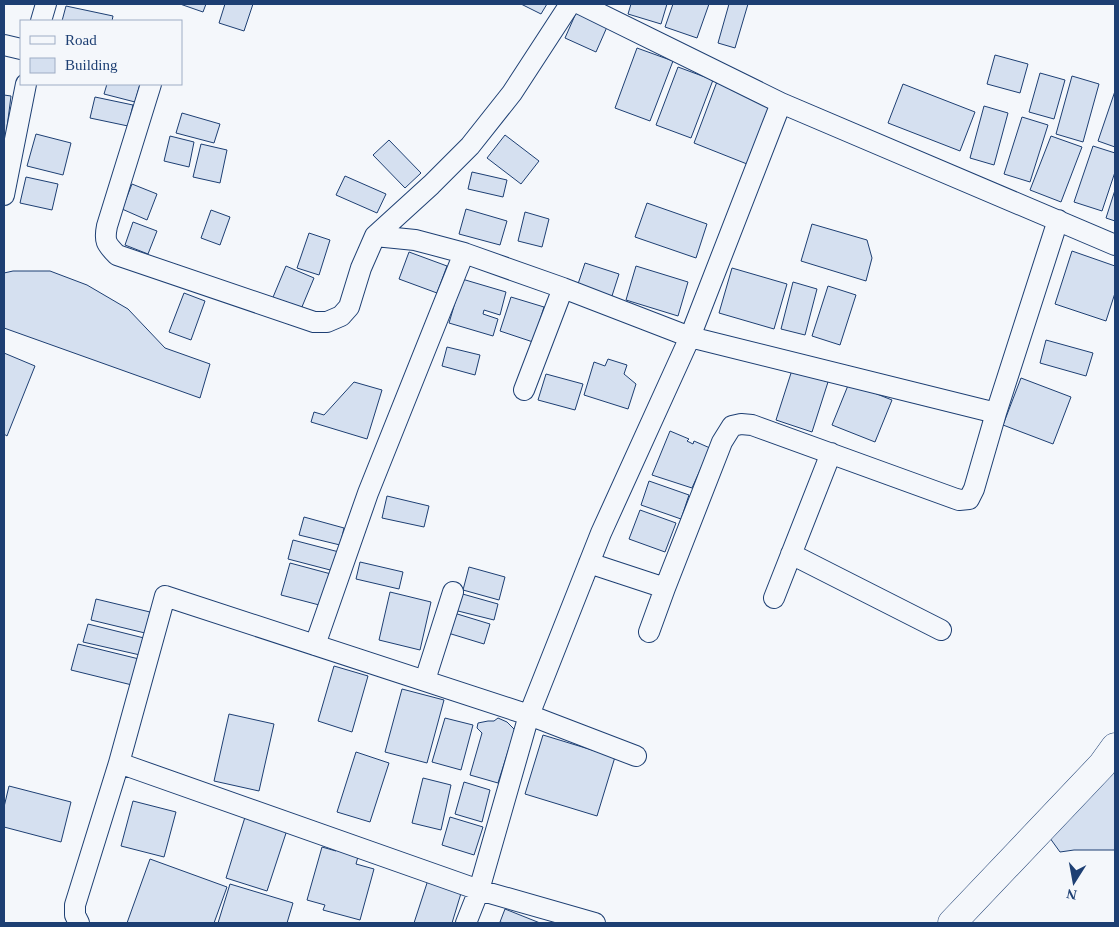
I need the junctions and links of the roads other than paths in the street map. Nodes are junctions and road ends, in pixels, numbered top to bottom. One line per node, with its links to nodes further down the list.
1 (46, 4): 4 (street)
2 (570, 4): 13 (street)
3 (580, 4): 9 (street)
4 (41, 20)
5 (4, 45): 6 (street)
6 (20, 50)
7 (26, 85): 10 (street)
8 (151, 85): 13 (street)
9 (781, 103): 12 (street); 17 (street)
10 (7, 158): 11 (street)
11 (4, 195)
12 (1058, 220): 14 (street); 19 (street)
13 (375, 236): 15 (street)
14 (1115, 245)
15 (464, 253): 16 (street); 28 (street)
16 (563, 288): 17 (street); 18 (street)
17 (690, 337): 19 (street); 22 (street)
18 (524, 390)
19 (996, 413): 20 (street)
20 (830, 453): 21 (street); 23 (street)
21 (791, 554): 25 (street); 26 (street)
22 (589, 563): 23 (street); 30 (street)
23 (665, 588): 27 (street)
24 (452, 592): 29 (street)
25 (774, 598)
26 (941, 630)
27 (649, 632)
28 (315, 644): 29 (street); 33 (street)
29 (425, 680): 30 (street)
30 (530, 715): 32 (street); 34 (street)
31 (1115, 747): 38 (main road)
32 (636, 756)
33 (119, 763): 34 (street); 35 (street)
34 (479, 890): 36 (street); 37 (street)
35 (79, 923)
36 (466, 923)
37 (596, 923)
38 (952, 923)

